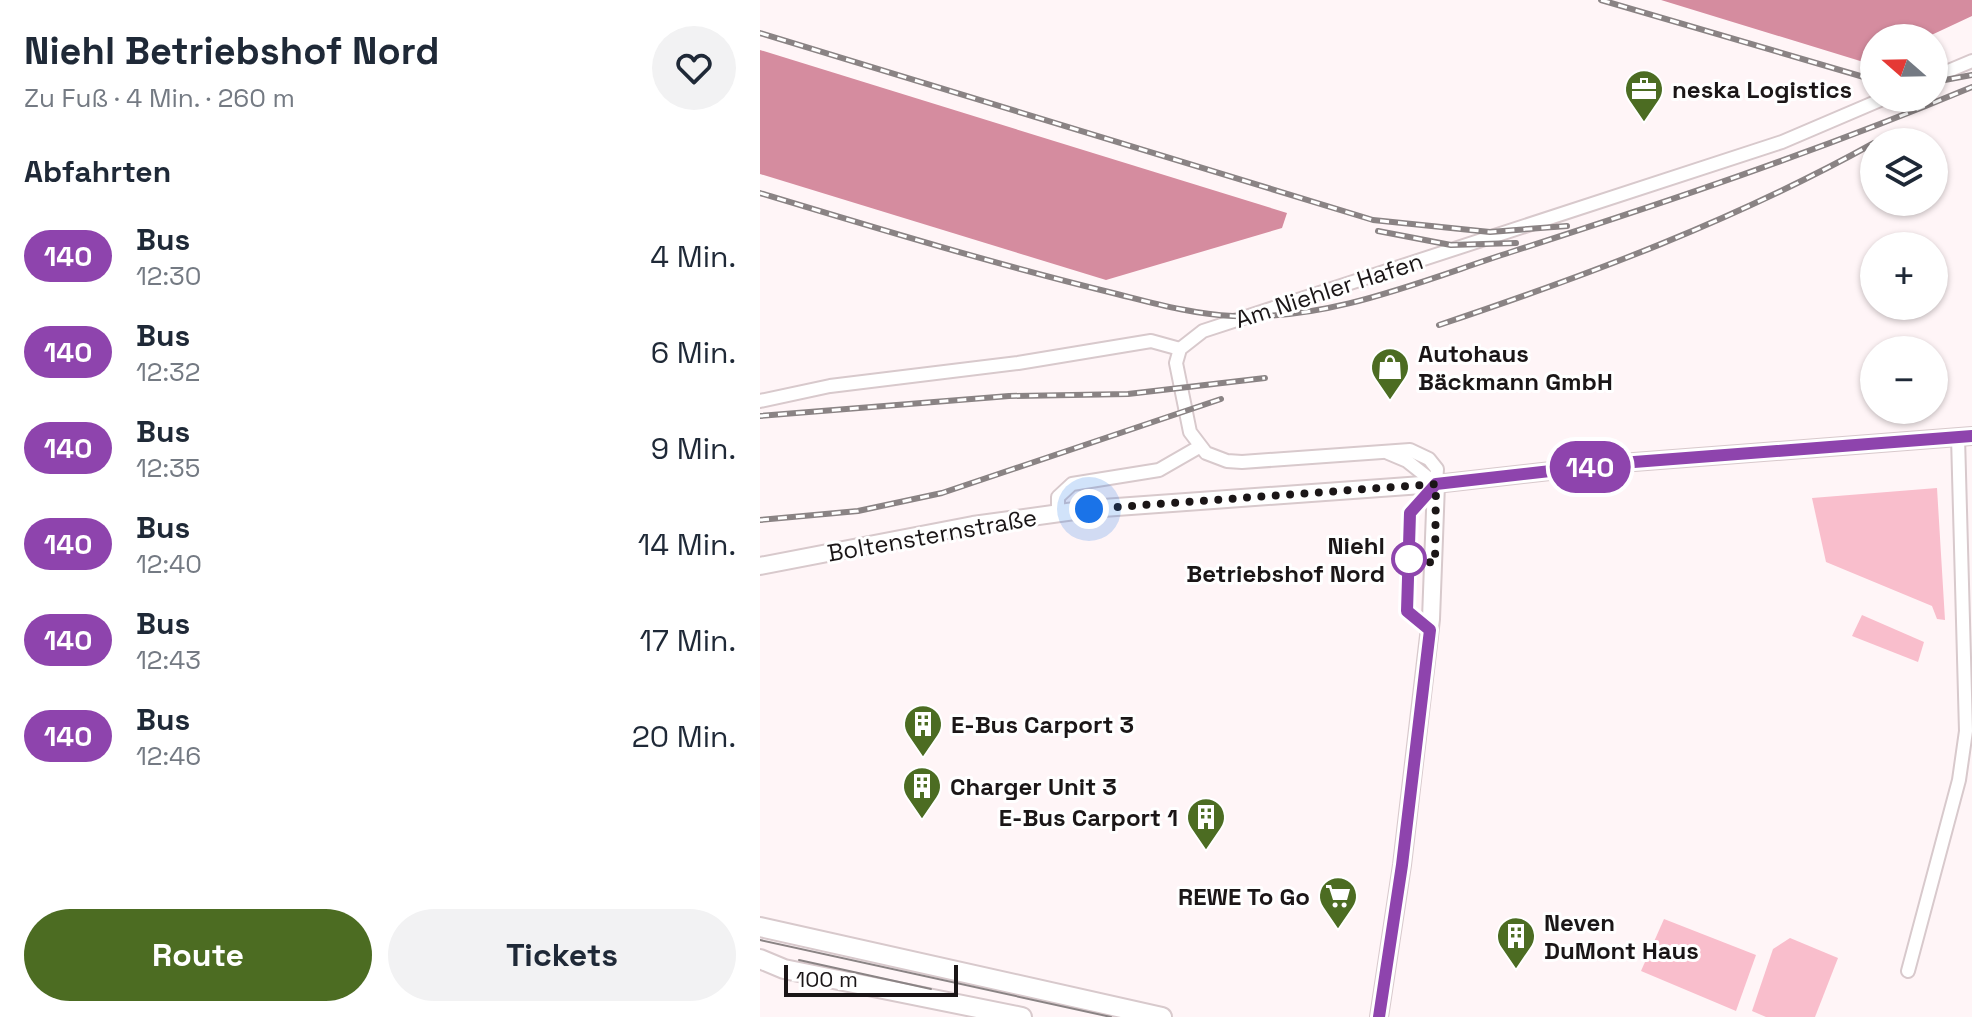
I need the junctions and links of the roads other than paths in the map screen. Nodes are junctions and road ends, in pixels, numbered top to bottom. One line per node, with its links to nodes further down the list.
1 (1972, 61): 2 (street)
2 (1948, 71)
3 (1860, 109): 4 (street, Am Niehler Hafen)
4 (1180, 349): 5 (street); 7 (street)
5 (760, 401)
6 (1967, 437): 8 (main road, Boltensternstraße); 13 (street)
7 (1199, 447): 8 (street); 9 (street)
8 (1436, 484): 9 (main road, Boltensternstraße); 19 (main road)
9 (1058, 513): 10 (main road, Boltensternstraße)
10 (760, 566)
11 (760, 927): 18 (main road)
12 (760, 959): 14 (main road)
13 (1908, 971)
14 (950, 1010): 15 (main road)
15 (1022, 1017)
16 (1121, 1017): 17 (main road)
17 (1133, 1017)
18 (1162, 1017)
19 (1379, 1017)

